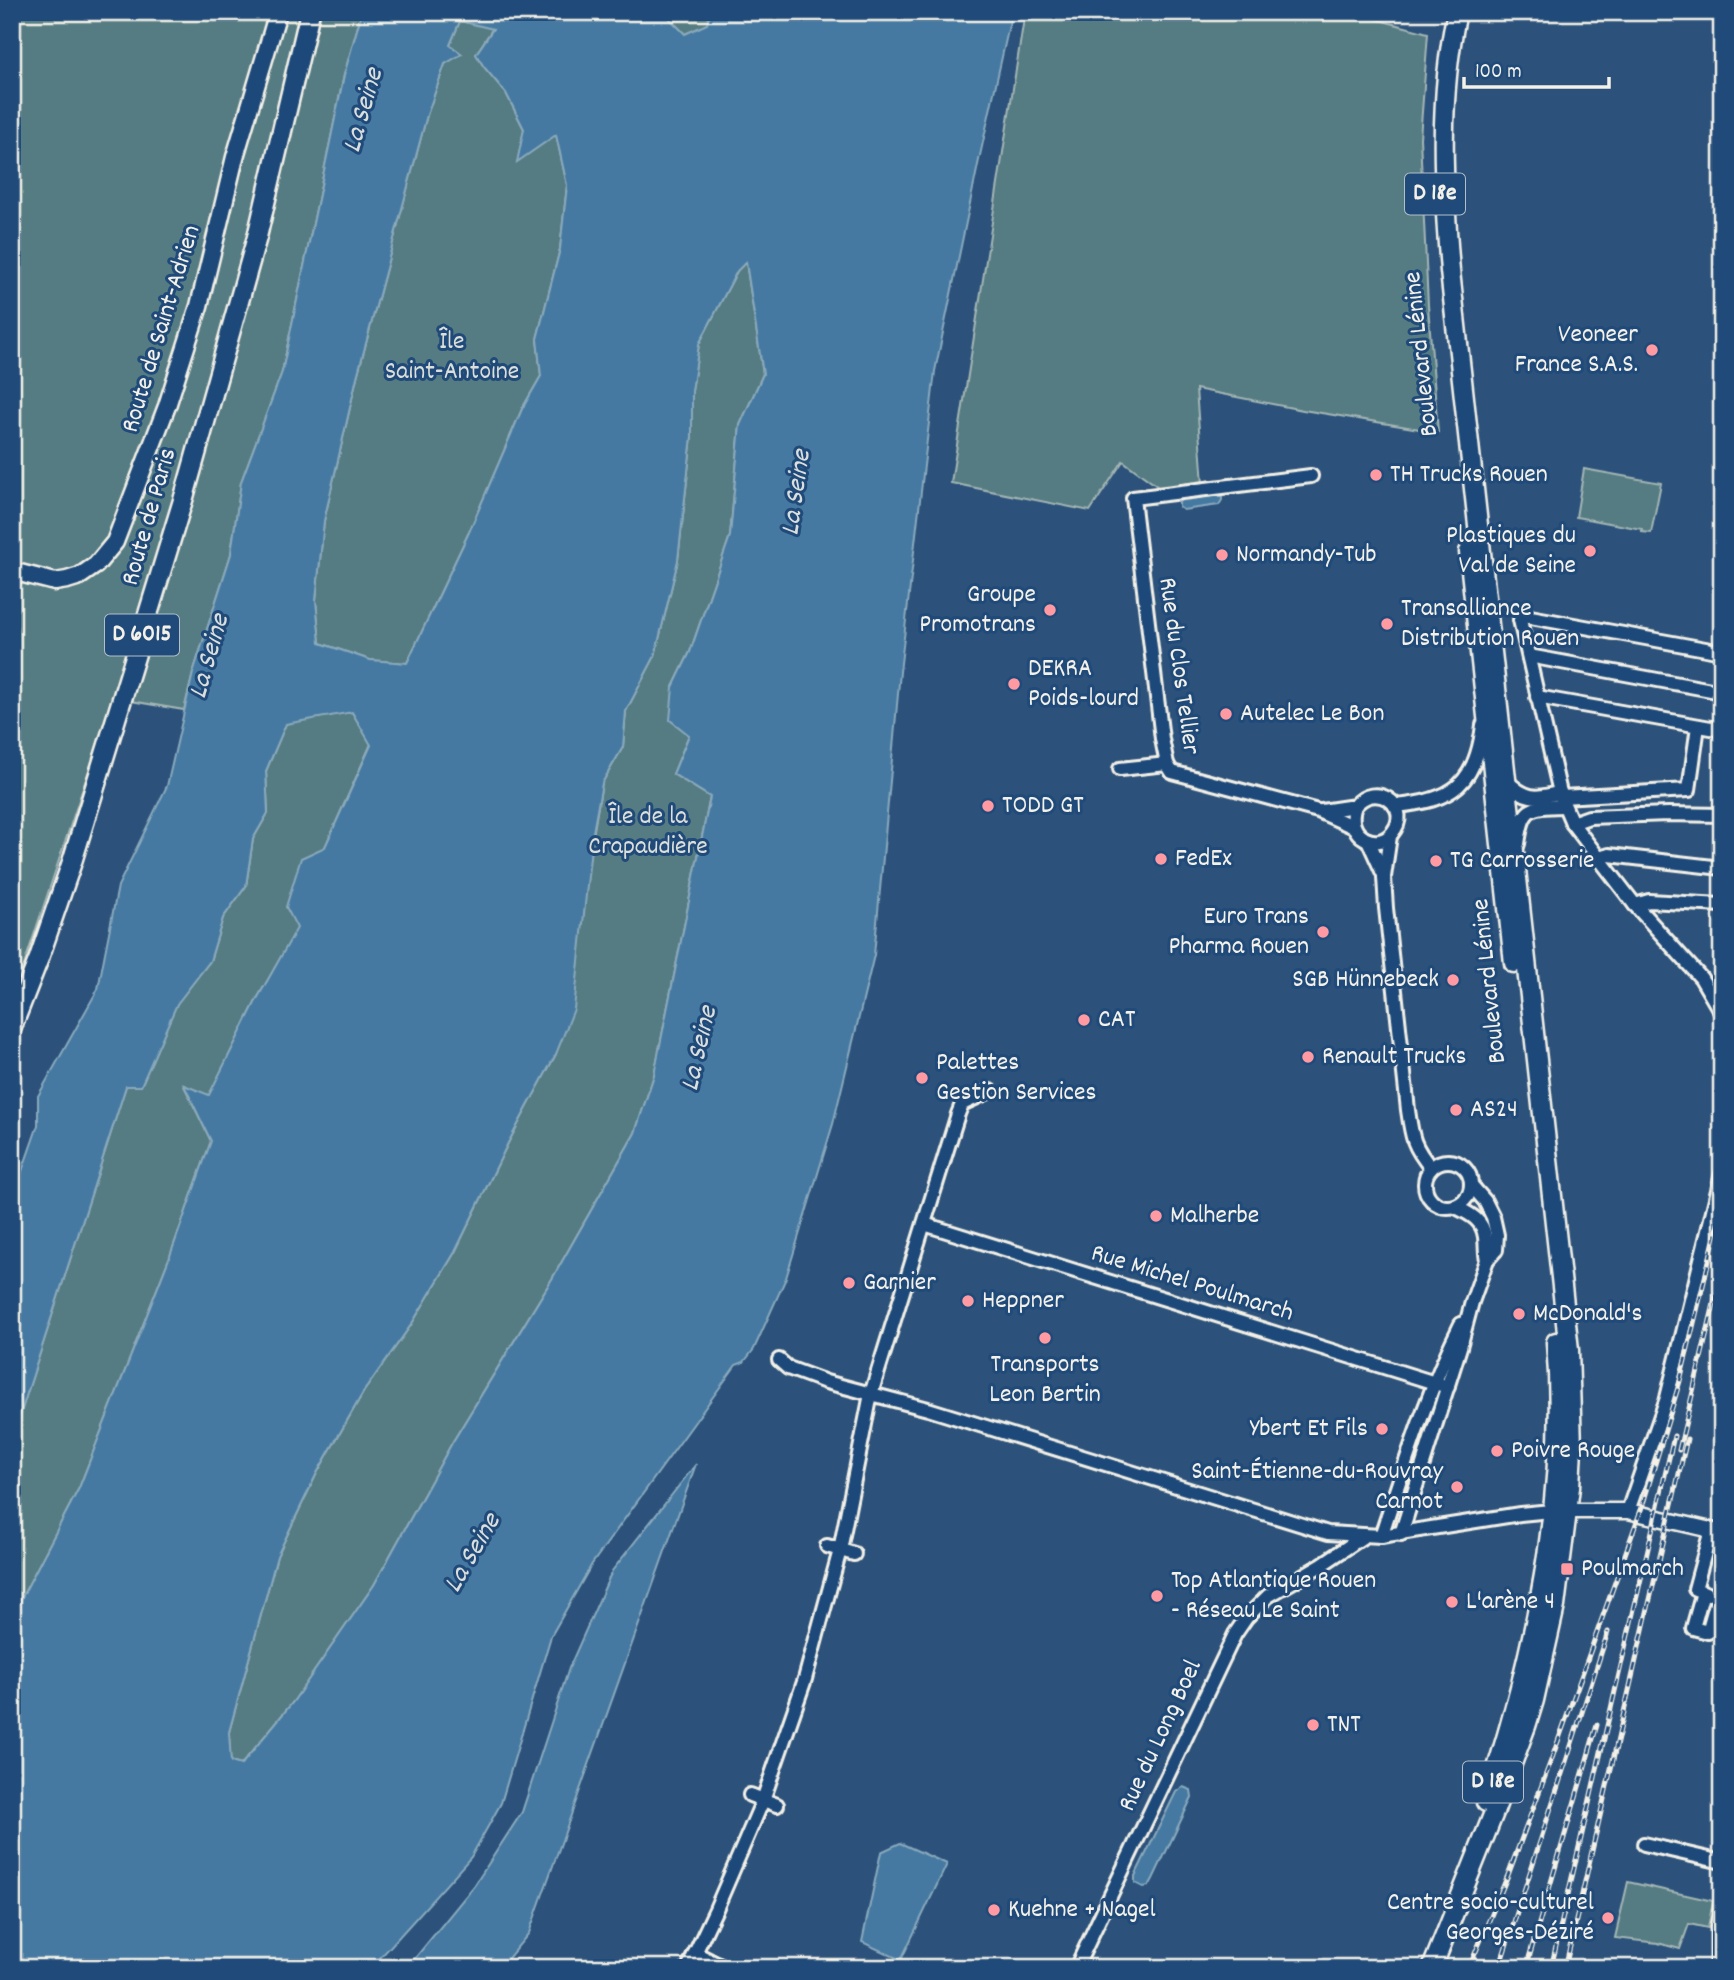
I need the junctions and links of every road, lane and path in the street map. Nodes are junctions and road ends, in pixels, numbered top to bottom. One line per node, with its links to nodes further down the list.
1 (278, 12): 6 (main road, Route de Saint-Adrien)
2 (310, 12): 33 (main road, Route de Paris / D 6015)
3 (1446, 12): 11 (main road, Boulevard Lénine / D 18e)
4 (1457, 12): 16 (main road, Boulevard Lénine / D 18e)
5 (1311, 476): 14 (street, Rue du Clos Tellier)
6 (12, 570)
7 (1722, 652): 8 (street)
8 (1529, 656): 9 (street); 10 (street)
9 (1722, 692)
10 (1537, 697): 12 (street); 17 (street)
11 (1486, 707): 19 (street); 45 (main road, Boulevard Lénine / D 18e)
12 (1698, 726): 13 (street); 17 (street)
13 (1722, 730)
14 (1167, 764): 15 (street); 20 (street, Rue du Clos Tellier)
15 (1120, 769)
16 (1506, 780): 17 (street); 27 (main road, Boulevard Lénine / D 18e)
17 (1561, 798): 22 (street); 27 (street)
18 (1355, 806): 19 (street, Rue du Clos Tellier); 20 (street, Rue du Clos Tellier); 23 (street)
19 (1395, 806): 24 (street, Rue du Clos Tellier)
20 (1318, 811): 23 (street, Rue du Clos Tellier)
21 (1722, 815): 22 (street)
22 (1572, 823): 26 (street)
23 (1354, 827): 25 (street, Rue du Clos Tellier)
24 (1390, 836): 25 (street); 29 (street, Rue du Clos Tellier)
25 (1368, 840): 29 (street, Rue du Clos Tellier)
26 (1598, 858): 28 (street); 30 (street)
27 (1516, 861): 45 (main road, Boulevard Lénine / D 18e)
28 (1722, 868)
29 (1384, 877): 35 (street, Rue du Clos Tellier)
30 (1635, 905): 31 (street); 32 (street)
31 (1722, 905)
32 (1722, 1014)
33 (12, 1027)
34 (990, 1091): 39 (street)
35 (1431, 1168): 37 (street); 38 (street)
36 (1722, 1174): 44 (street)
37 (1471, 1185): 38 (street); 40 (street)
38 (1454, 1206): 40 (street)
39 (924, 1224): 42 (street, Rue Michel Poulmarch); 43 (street)
40 (1487, 1260): 42 (street)
41 (779, 1360): 43 (street)
42 (1442, 1385): 47 (street); 49 (street)
43 (871, 1394): 48 (street); 51 (street)
44 (1628, 1511): 45 (street); 46 (street)
45 (1559, 1512): 47 (street); 65 (main road, Boulevard Lénine / D 18e); 66 (main road, D 18e)
46 (1716, 1533): 53 (street)
47 (1401, 1534): 49 (street)
48 (1364, 1536): 49 (street); 64 (street, Rue du Long Boel)
49 (1381, 1536)
50 (827, 1546): 51 (street)
51 (841, 1550): 52 (street); 56 (street)
52 (854, 1554)
53 (1703, 1592): 54 (street); 54 (street)
54 (1720, 1597)
55 (750, 1795): 56 (street)
56 (763, 1800): 57 (street); 61 (street)
57 (776, 1805)
58 (1644, 1844): 59 (street)
59 (1722, 1862)
60 (1722, 1905): 67 (street)
61 (695, 1953): 62 (street); 63 (street)
62 (688, 1968)
63 (725, 1968)
64 (1076, 1968)
65 (1421, 1968)
66 (1432, 1968)
67 (1718, 1968)

